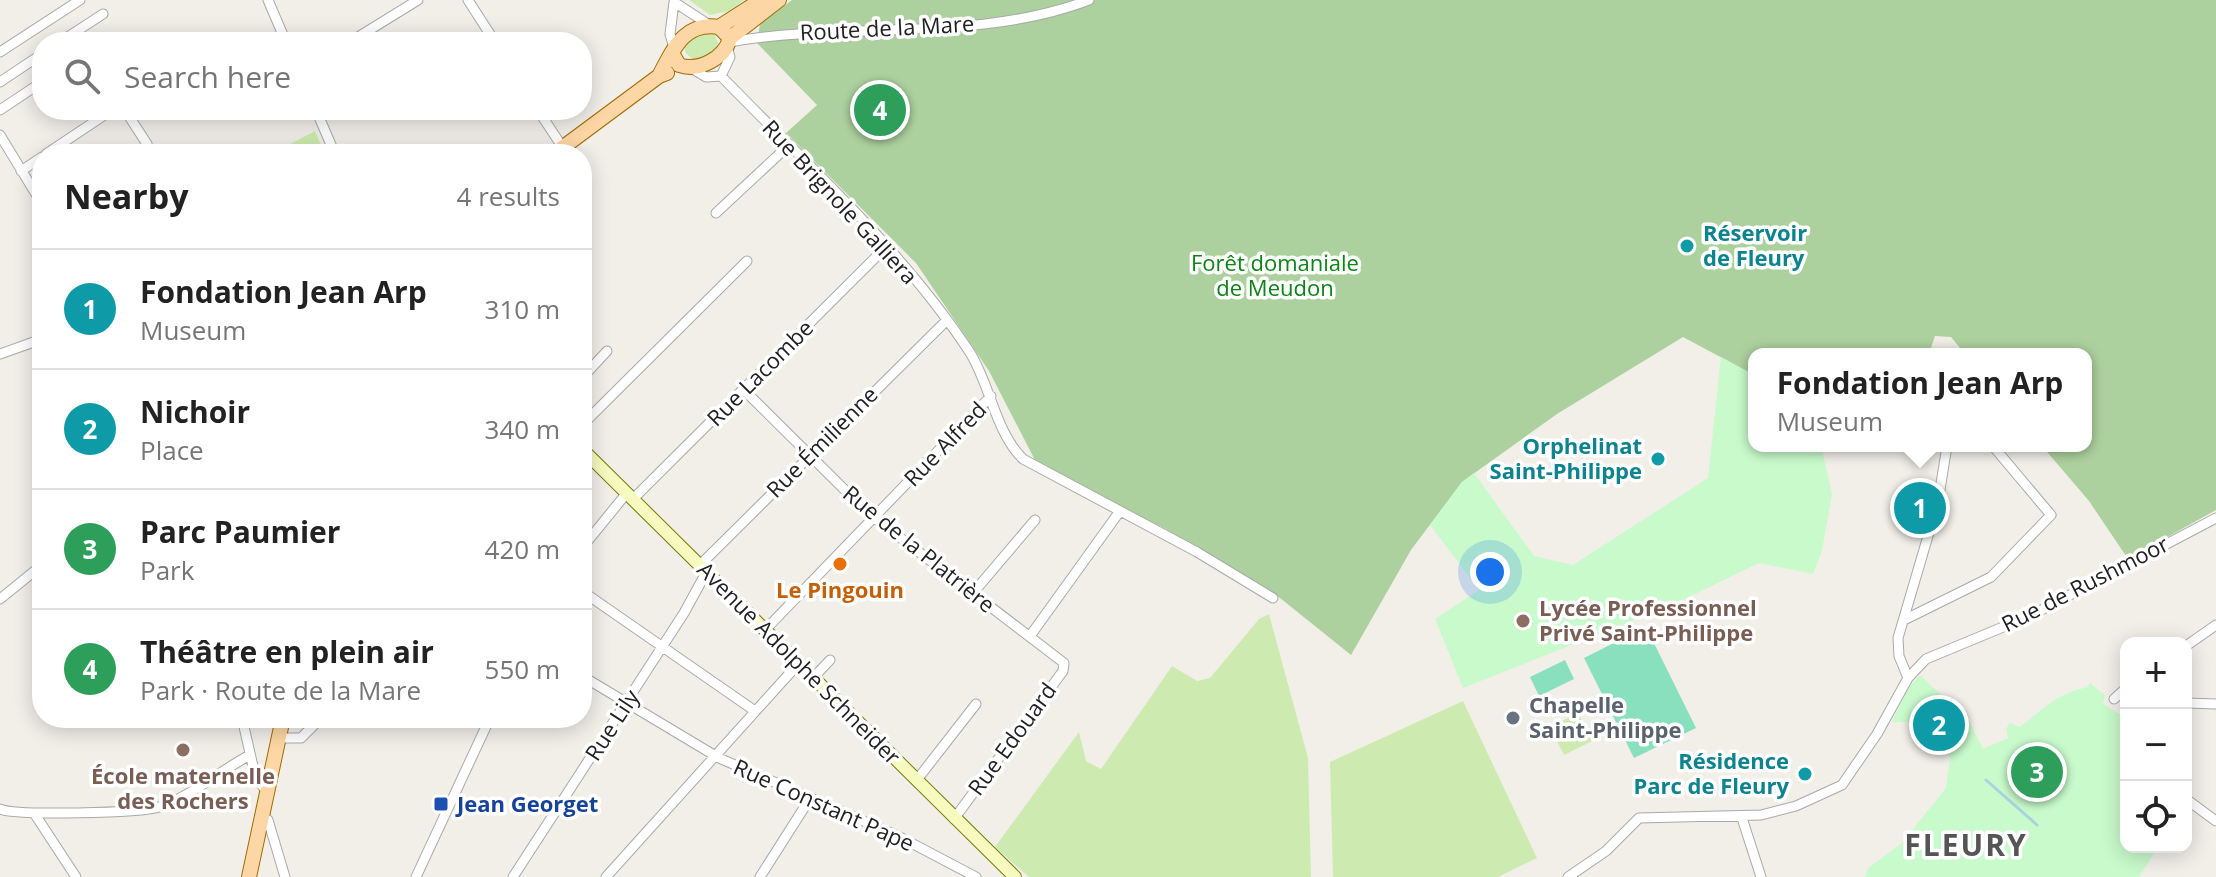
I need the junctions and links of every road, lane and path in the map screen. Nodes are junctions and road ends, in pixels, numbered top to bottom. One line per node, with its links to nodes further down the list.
1 (80, 0): 16 (street)
2 (268, 0): 11 (street)
3 (418, 0): 12 (street)
4 (468, 0): 13 (street)
5 (761, 0): 14 (main road)
6 (779, 0): 14 (main road)
7 (1089, 0): 14 (street, Route de la Mare)
8 (674, 1): 14 (street); 15 (street)
9 (103, 14): 10 (street)
10 (75, 32)
11 (282, 32)
12 (366, 32)
13 (489, 32)
14 (724, 36): 15 (main road); 18 (main road); 20 (street)
15 (673, 51): 18 (main road); 19 (main road)
16 (0, 52)
17 (32, 61): 21 (street)
18 (687, 68): 19 (main road); 20 (street)
19 (659, 76): 33 (main road)
20 (721, 76): 34 (street, Rue Brignole Galliera)
21 (0, 82)
22 (32, 89): 23 (street)
23 (0, 110)
24 (97, 120): 29 (street)
25 (132, 120): 30 (street)
26 (320, 120): 31 (street)
27 (543, 120): 32 (street)
28 (0, 135): 36 (street)
29 (61, 144)
30 (146, 144)
31 (331, 144)
32 (555, 144)
33 (567, 144)
34 (788, 146): 38 (street); 39 (street, Rue Brignole Galliera)
35 (32, 163): 36 (street)
36 (21, 171): 37 (street)
37 (32, 188)
38 (716, 213)
39 (887, 246): 41 (street, Rue Brignole Galliera); 46 (street, Rue Lacombe)
40 (747, 261): 48 (street)
41 (945, 322): 47 (street, Rue Brignole Galliera); 51 (street, Rue Émilienne)
42 (32, 343): 44 (street)
43 (607, 351): 45 (street)
44 (0, 354)
45 (592, 367)
46 (744, 390): 51 (street, Rue de la Platrière); 53 (street, Rue Lacombe)
47 (991, 396): 54 (street, Rue Brignole Galliera); 55 (street, Rue Alfred)
48 (592, 415)
49 (1946, 452): 65 (street)
50 (1998, 452): 65 (street)
51 (809, 454): 55 (street, Rue de la Platrière); 59 (street, Rue Émilienne)
52 (592, 459): 53 (street, Avenue Adolphe Schneider)
53 (629, 497): 58 (street, Rue Lacombe); 59 (street, Avenue Adolphe Schneider)
54 (1120, 511): 63 (street, Rue Brignole Galliera); 68 (street)
55 (873, 518): 61 (street, Rue de la Platrière); 67 (street, Rue Alfred)
56 (2216, 518): 74 (street, Rue de Rushmoor)
57 (1035, 520): 61 (street)
58 (592, 537)
59 (704, 568): 67 (street, Avenue Adolphe Schneider); 70 (street, Rue Lily)
60 (32, 573): 64 (street)
61 (973, 593): 68 (street, Rue de la Platrière)
62 (592, 598): 70 (street)
63 (1273, 598)
64 (0, 599)
65 (1904, 620): 74 (street)
66 (2216, 625): 69 (street)
67 (765, 630): 72 (street, Avenue Adolphe Schneider)
68 (1030, 636): 97 (street, Rue Edouard)
69 (2192, 642)
70 (662, 647): 76 (street, Rue Lily); 80 (street)
71 (830, 660): 73 (street)
72 (799, 663): 73 (street, Avenue Adolphe Schneider); 80 (street)
73 (813, 678): 89 (street, Avenue Adolphe Schneider)
74 (1908, 678): 96 (street, Rue de Rushmoor)
75 (592, 682): 76 (street, Rue Constant Pape)
76 (626, 703): 88 (street, Rue Constant Pape); 103 (street, Rue Lily)
77 (2192, 703): 79 (street)
78 (976, 704): 89 (street)
79 (2216, 704)
80 (755, 711): 88 (street)
81 (244, 728): 87 (street)
82 (283, 728): 86 (main road)
83 (287, 728): 86 (main road)
84 (311, 728): 86 (street)
85 (485, 728): 102 (street)
86 (283, 738): 90 (main road)
87 (250, 755): 90 (street); 94 (street)
88 (714, 755): 91 (street, Rue Constant Pape); 104 (street)
89 (916, 781): 97 (street, Avenue Adolphe Schneider)
90 (271, 785): 95 (main road)
91 (809, 800): 105 (street); 106 (street, Rue Constant Pape)
92 (2192, 803): 98 (street)
93 (0, 809): 94 (street)
94 (34, 813): 99 (street)
95 (264, 818): 100 (main road); 101 (street)
96 (1742, 818): 108 (street, Rue de Rushmoor); 109 (street)
97 (954, 819): 107 (street, Avenue Adolphe Schneider)
98 (2216, 821)
99 (76, 877)
100 (249, 877)
101 (285, 877)
102 (416, 877)
103 (513, 877)
104 (606, 877)
105 (760, 877)
106 (976, 877)
107 (1015, 877)
108 (1568, 877)
109 (1761, 877)

